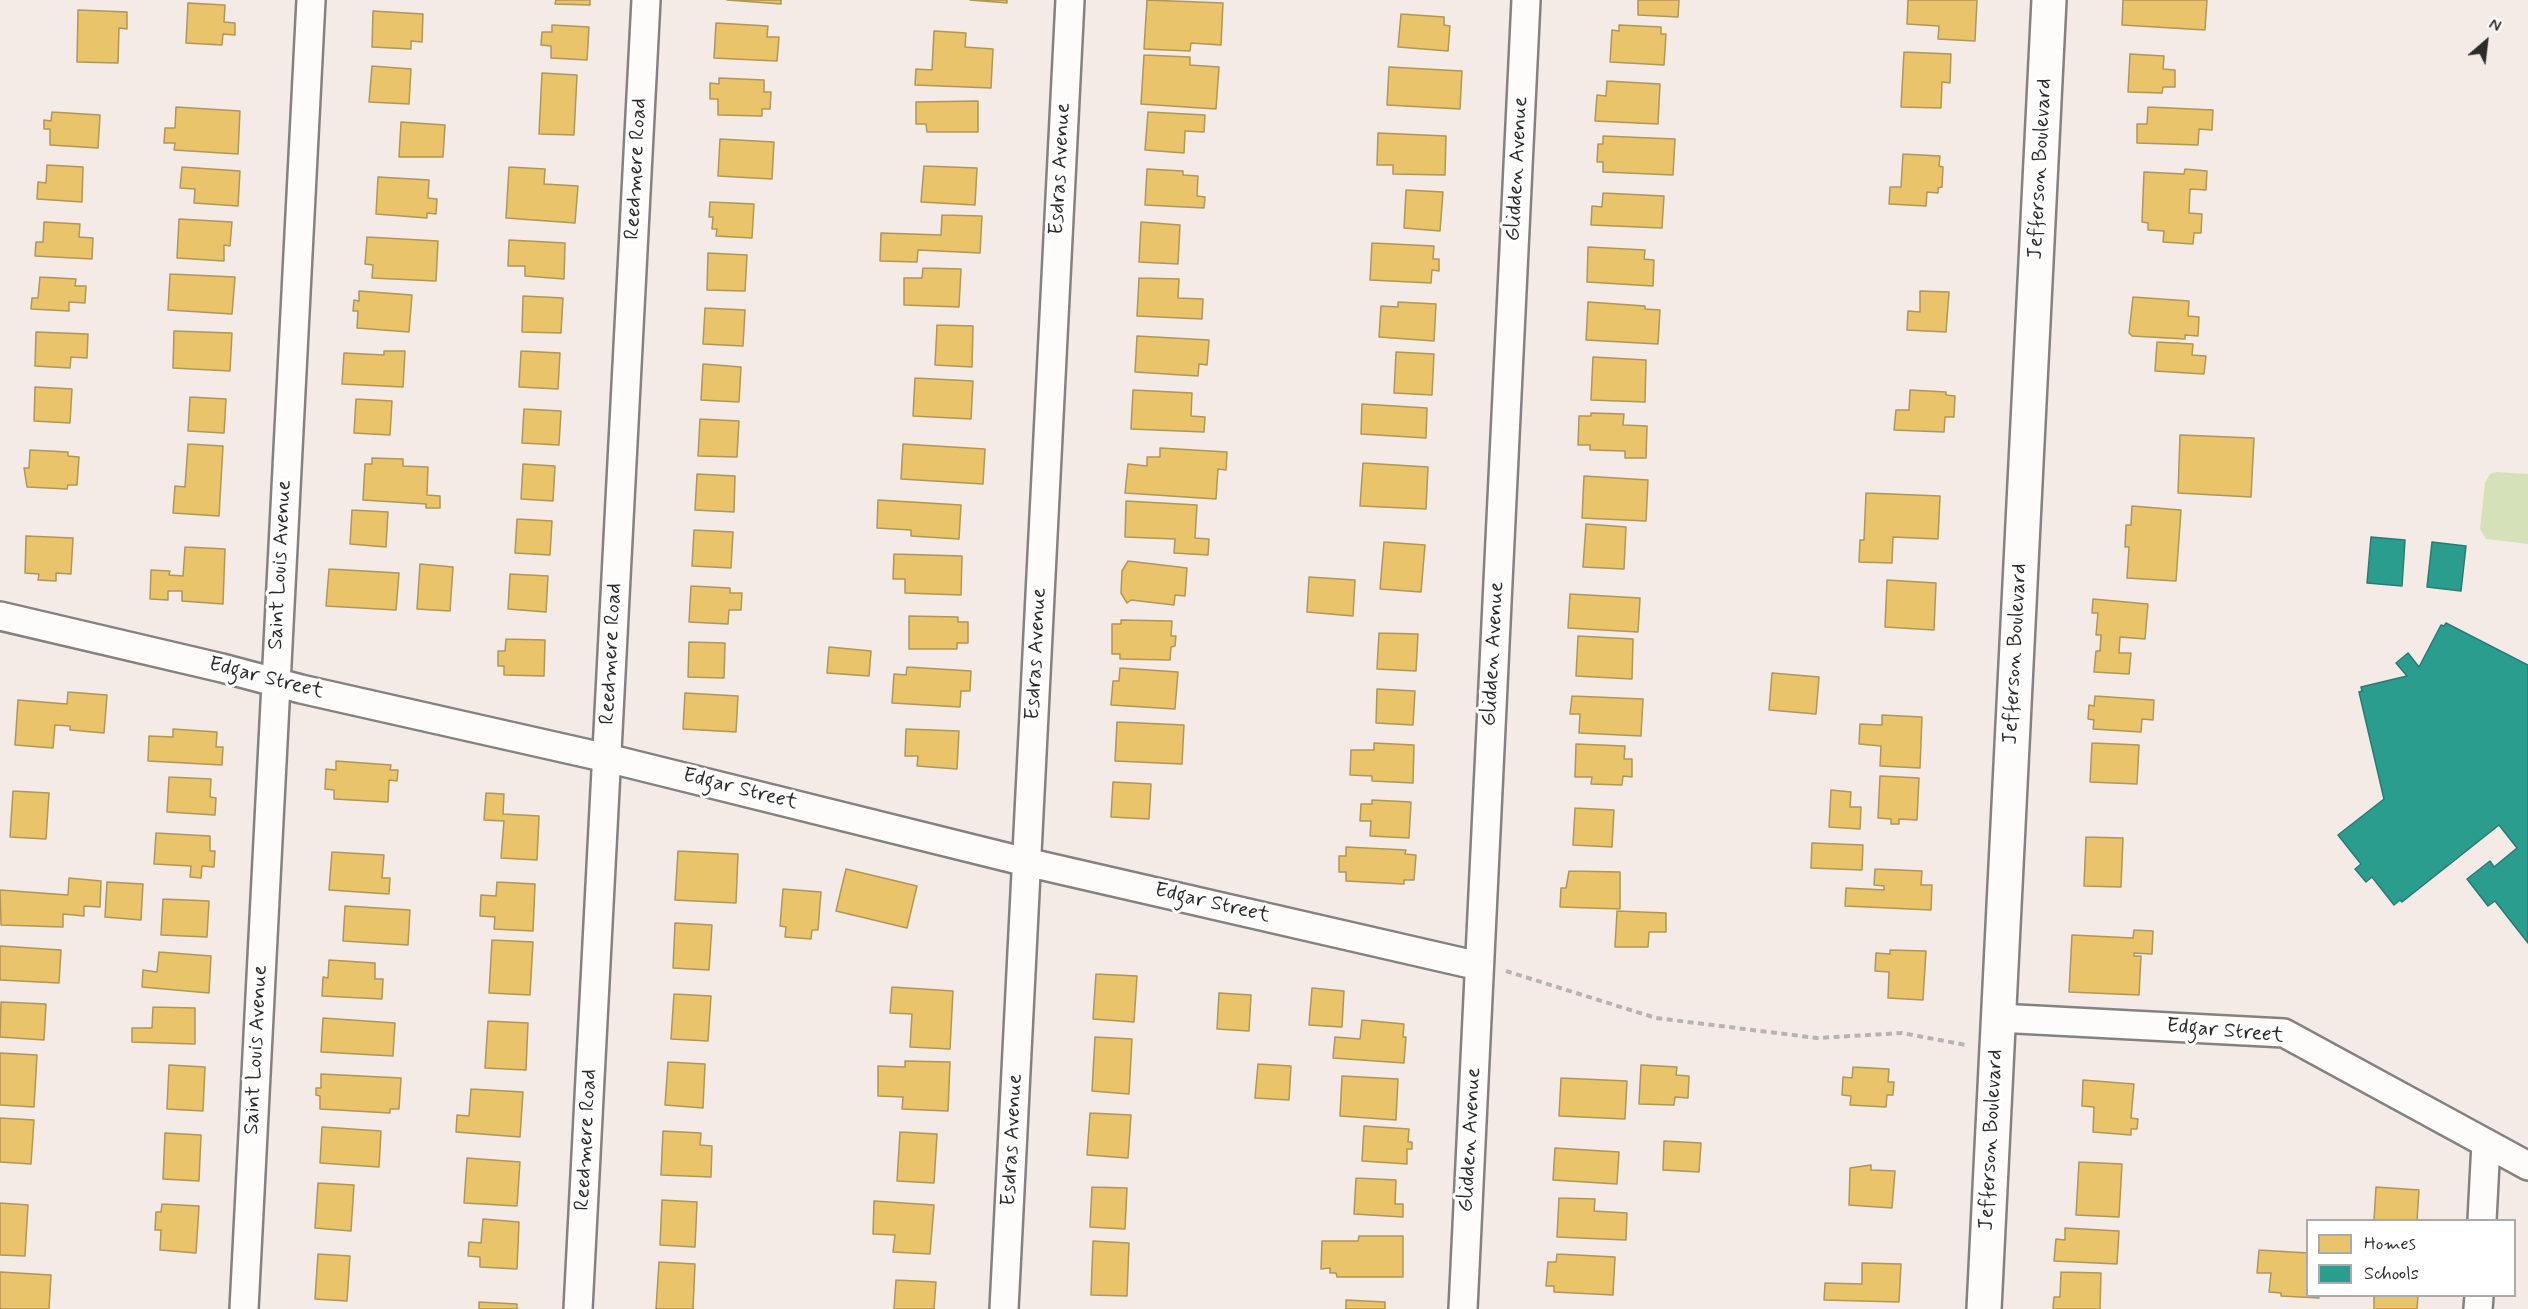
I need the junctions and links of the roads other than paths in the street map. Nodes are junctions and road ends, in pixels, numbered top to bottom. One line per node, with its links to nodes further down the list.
1 (311, 0): 7 (street, Saint Louis Avenue)
2 (646, 0): 8 (street, Reedmere Road)
3 (1070, 0): 9 (street, Esdras Avenue)
4 (1526, 0): 10 (street, Glidden Avenue)
5 (2049, 0): 11 (street, Jefferson Boulevard)
6 (0, 616): 7 (street, Edgar Street)
7 (275, 683): 8 (street, Edgar Street); 15 (street, Saint Louis Avenue)
8 (607, 758): 9 (street, Edgar Street); 16 (street, Reedmere Road)
9 (1026, 862): 10 (street, Edgar Street); 17 (street, Esdras Avenue)
10 (1490, 968): 18 (street, Glidden Avenue)
11 (1998, 1018): 12 (street, Edgar Street); 19 (street, Jefferson Boulevard)
12 (2486, 1143): 13 (street, Edgar Street); 14 (street)
13 (2528, 1166)
14 (2482, 1219)
15 (244, 1309)
16 (578, 1309)
17 (1004, 1309)
18 (1463, 1309)
19 (1984, 1309)

